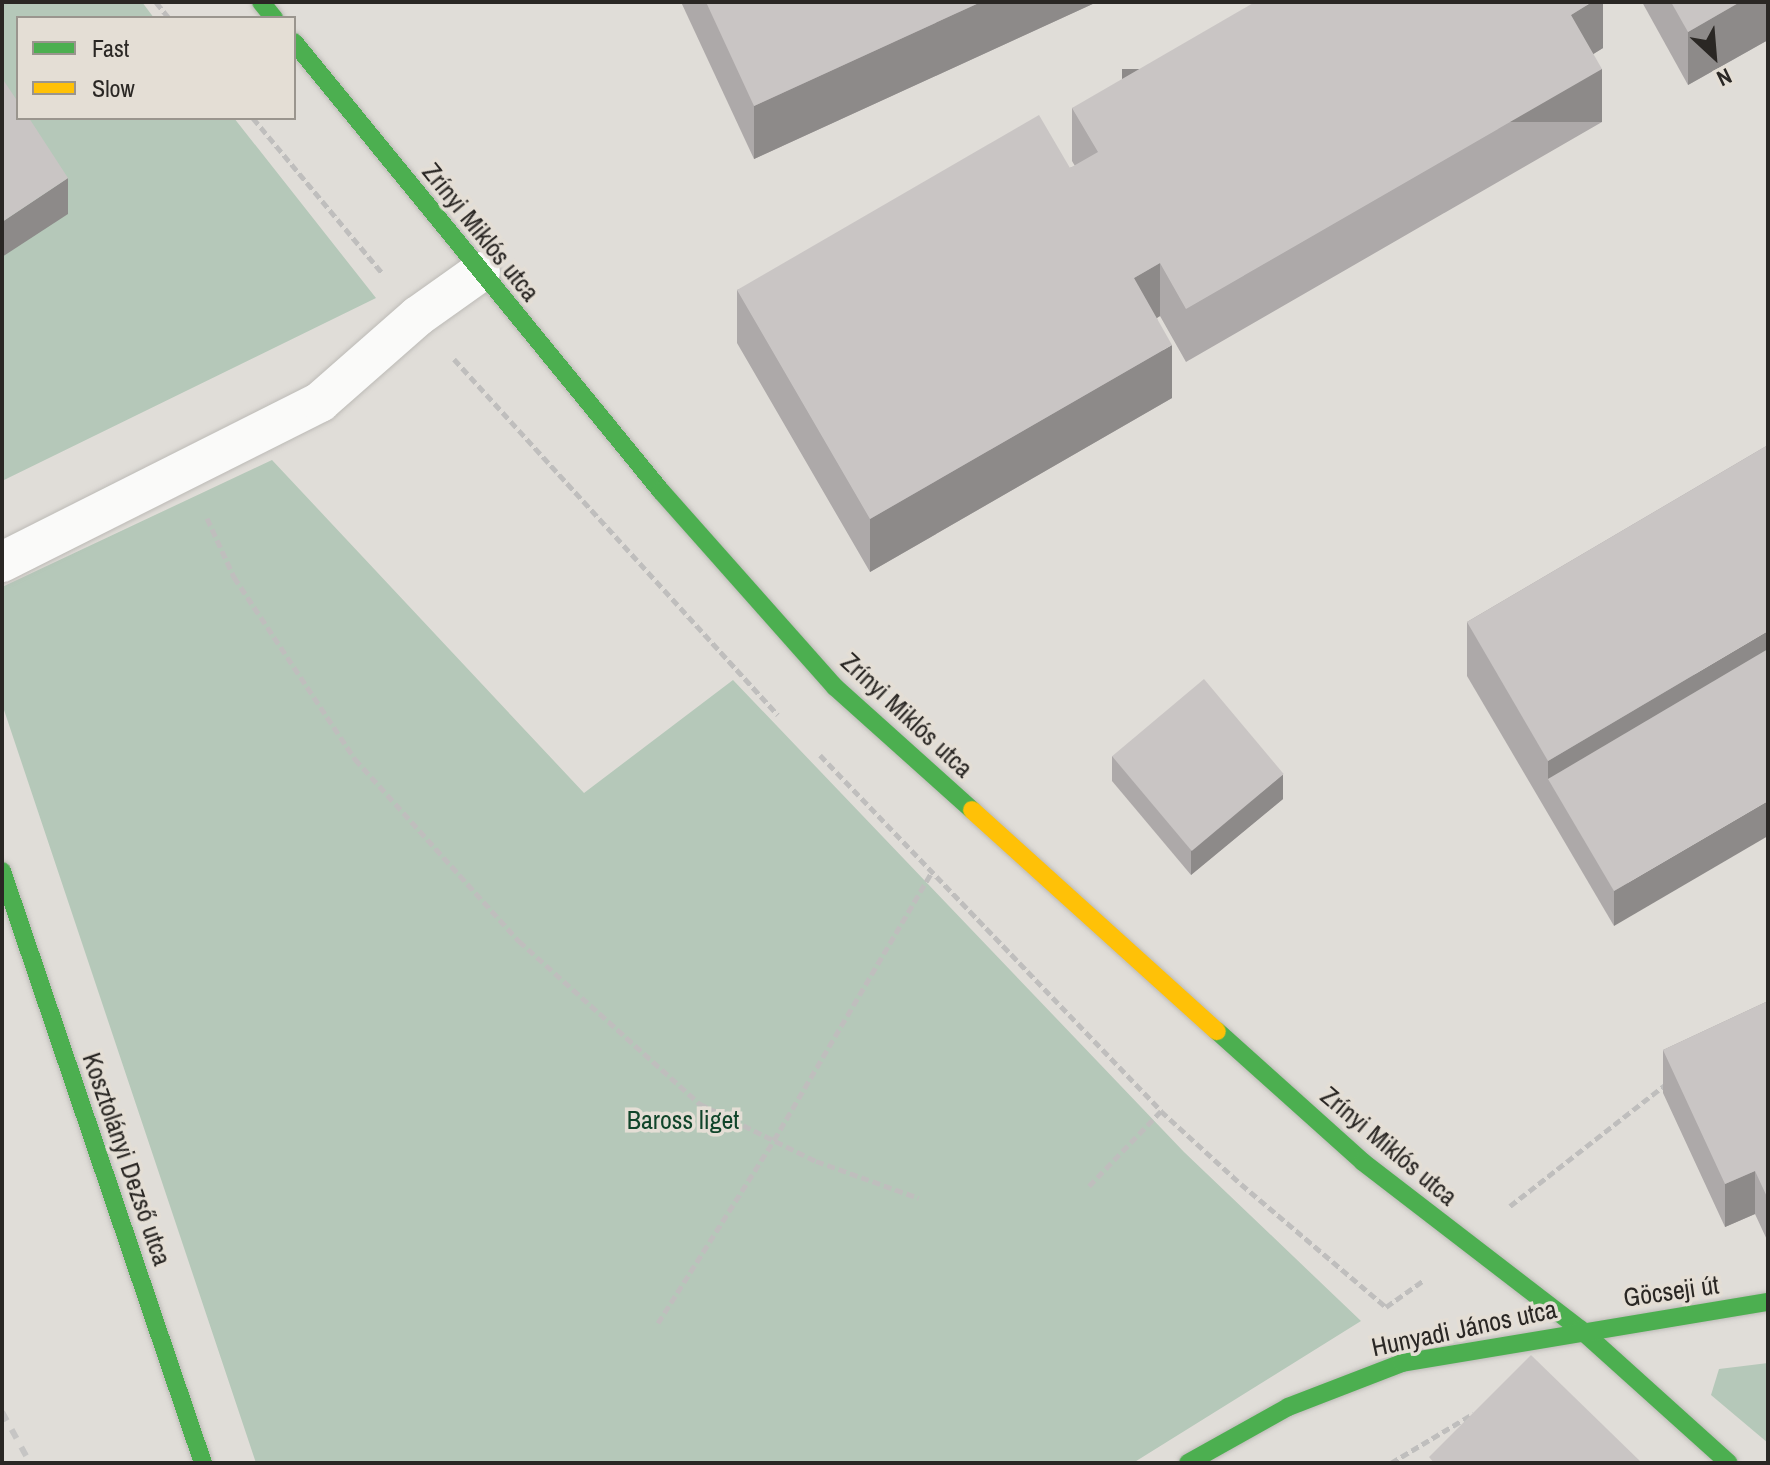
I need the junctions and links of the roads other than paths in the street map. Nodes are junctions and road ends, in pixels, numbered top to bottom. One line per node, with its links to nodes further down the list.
1 (296, 44): 2 (street, Zrínyi Miklós utca)
2 (480, 272): 3 (lane); 6 (street, Zrínyi Miklós utca)
3 (2, 562)
4 (2, 871): 7 (street, Kosztolányi Dezső utca)
5 (1768, 1302): 6 (street, Göcseji út)
6 (1580, 1329): 8 (street, Hunyadi János utca); 9 (street, Zrínyi Miklós utca)
7 (203, 1463)
8 (1188, 1463)
9 (1729, 1463)

